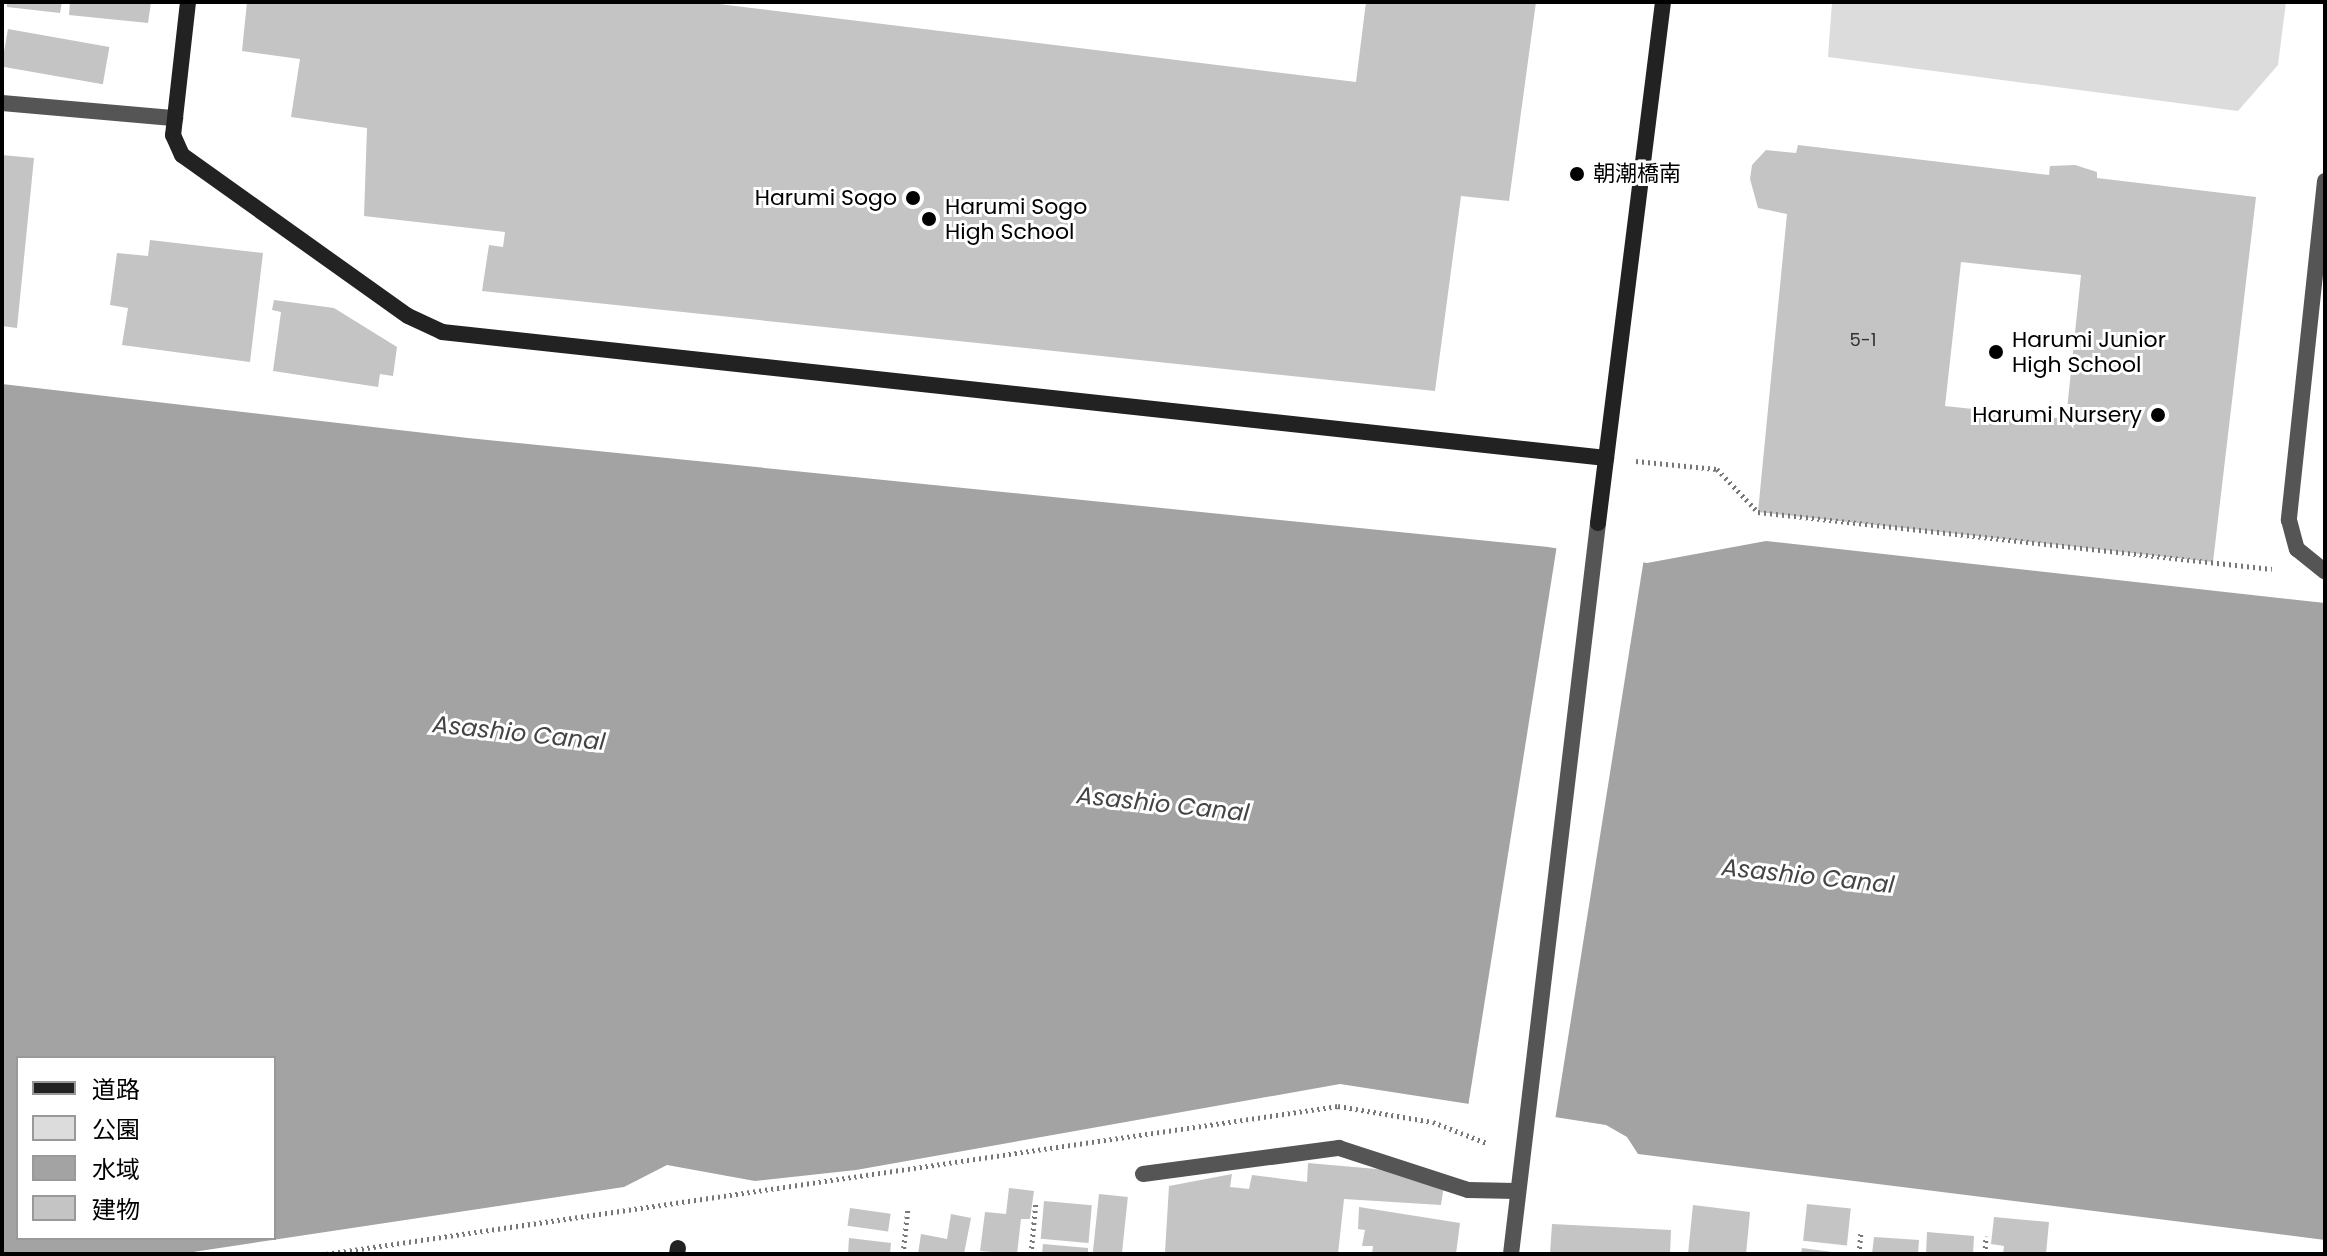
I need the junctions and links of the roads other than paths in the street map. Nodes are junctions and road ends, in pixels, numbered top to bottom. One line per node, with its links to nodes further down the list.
1 (188, 2): 4 (street)
2 (1663, 2): 6 (street)
3 (2, 103): 4 (street)
4 (175, 118): 6 (street)
5 (2325, 181): 7 (street)
6 (1606, 458): 9 (street)
7 (2325, 572)
8 (1143, 1174): 9 (street)
9 (1516, 1191): 10 (street)
10 (1511, 1254)

